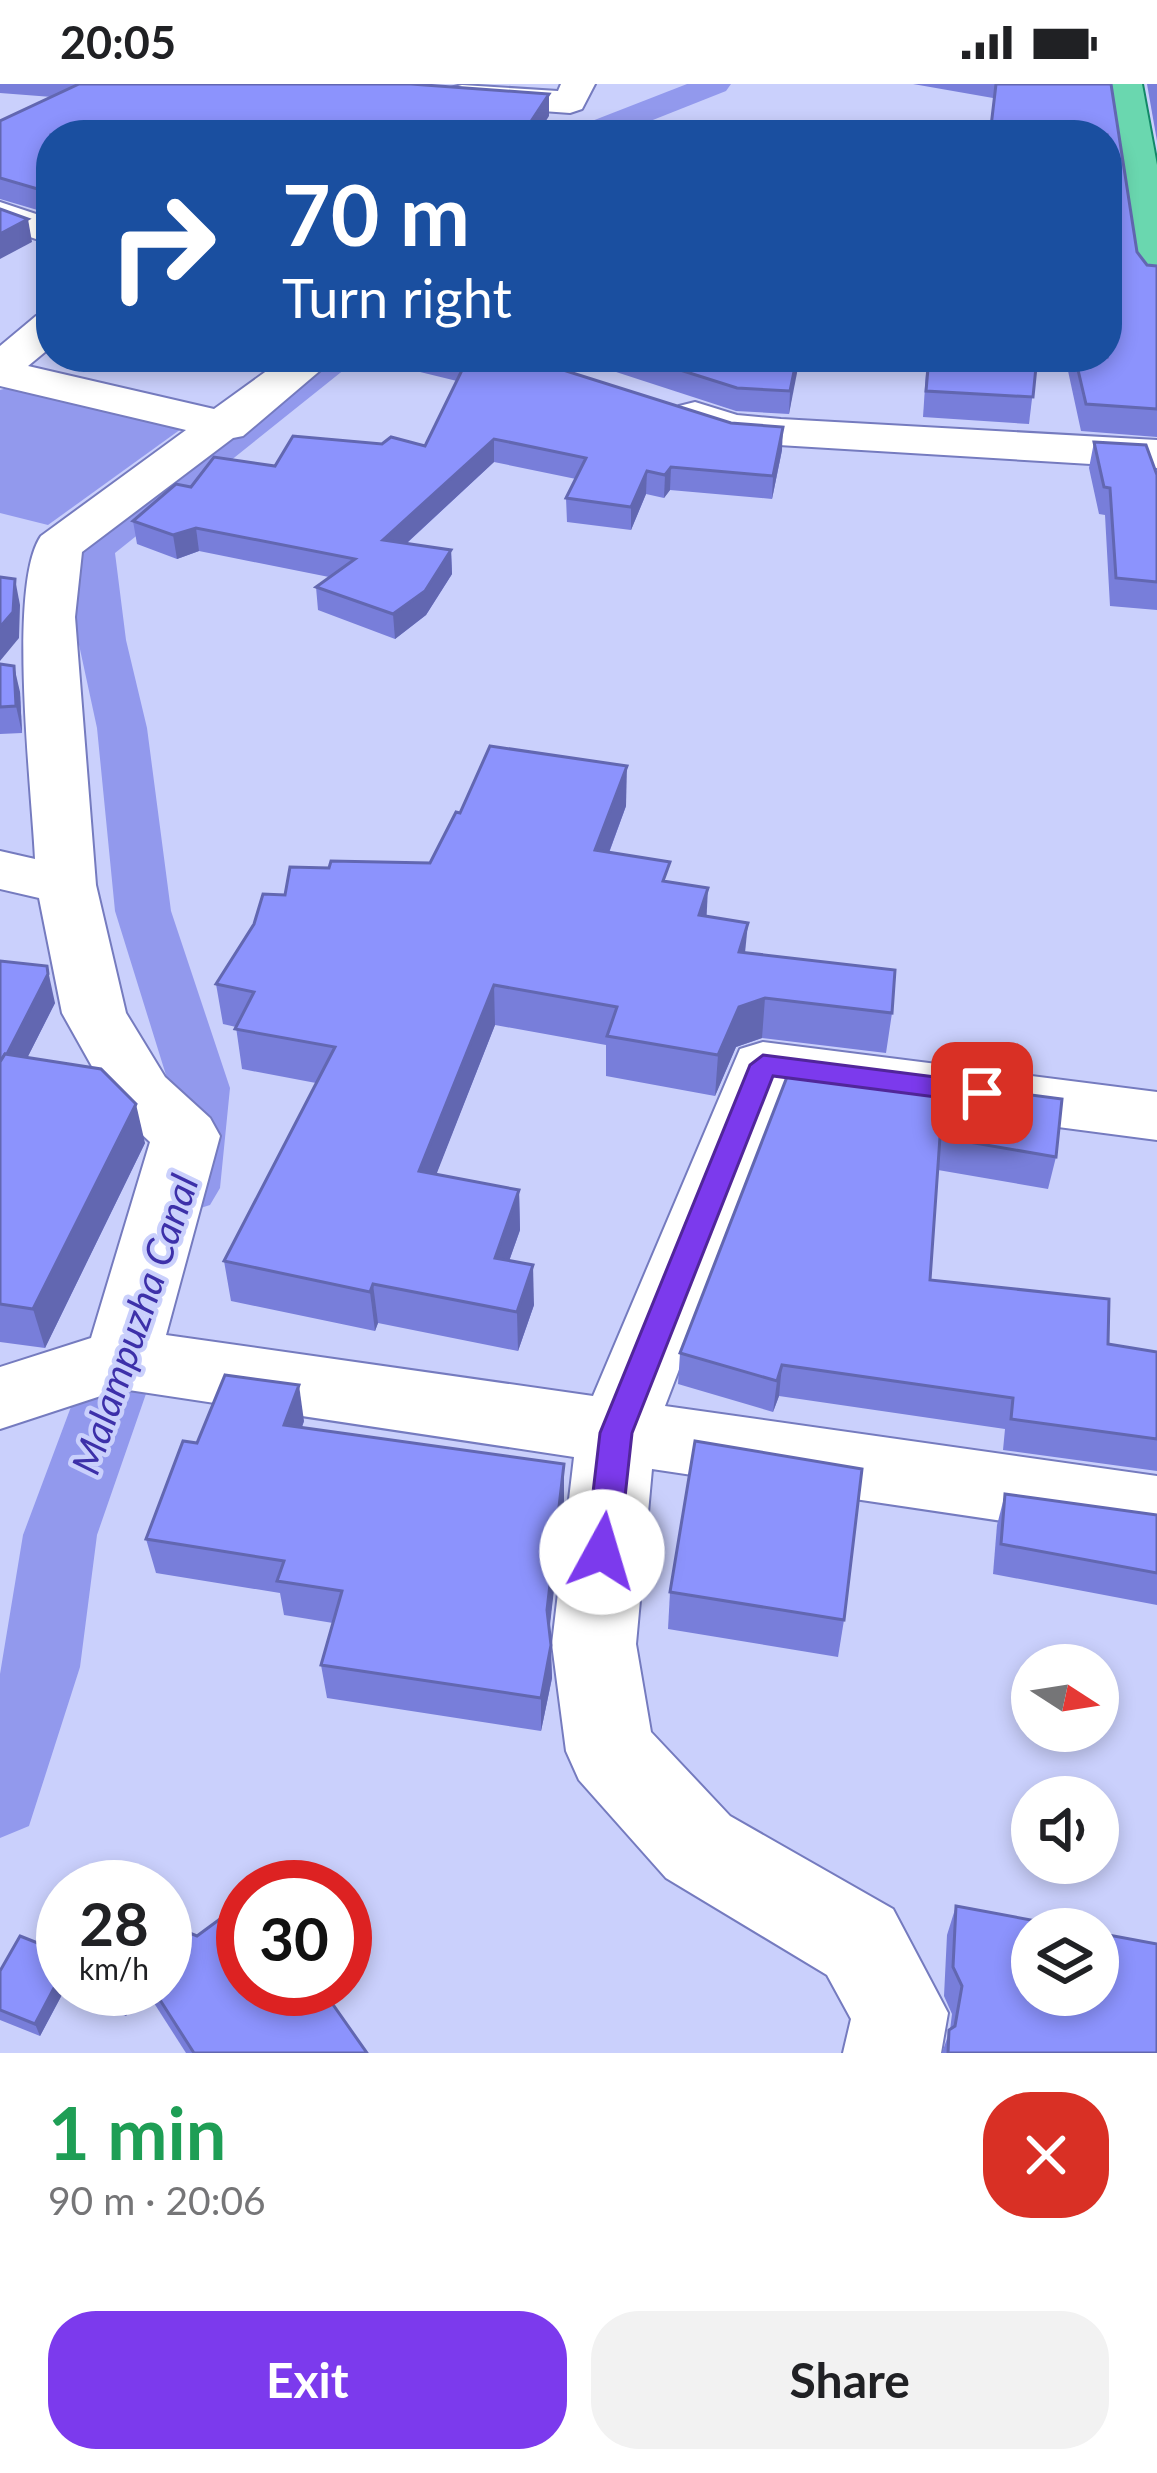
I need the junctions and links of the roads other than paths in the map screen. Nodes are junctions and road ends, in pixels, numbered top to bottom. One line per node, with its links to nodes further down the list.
1 (578, 84): 3 (street)
2 (1125, 84): 6 (main road)
3 (428, 92)
4 (0, 214): 5 (street)
5 (36, 227)
6 (1157, 277)
7 (36, 339): 8 (street)
8 (0, 371): 11 (street)
9 (295, 372): 11 (street)
10 (658, 405): 12 (street)
11 (227, 426): 14 (street)
12 (1157, 454)
13 (0, 870): 14 (street)
14 (66, 885): 16 (street)
15 (1157, 1116): 18 (street)
16 (122, 1359): 17 (street); 18 (street)
17 (0, 1398)
18 (616, 1433): 19 (street); 20 (street)
19 (1157, 1510)
20 (892, 2053)

